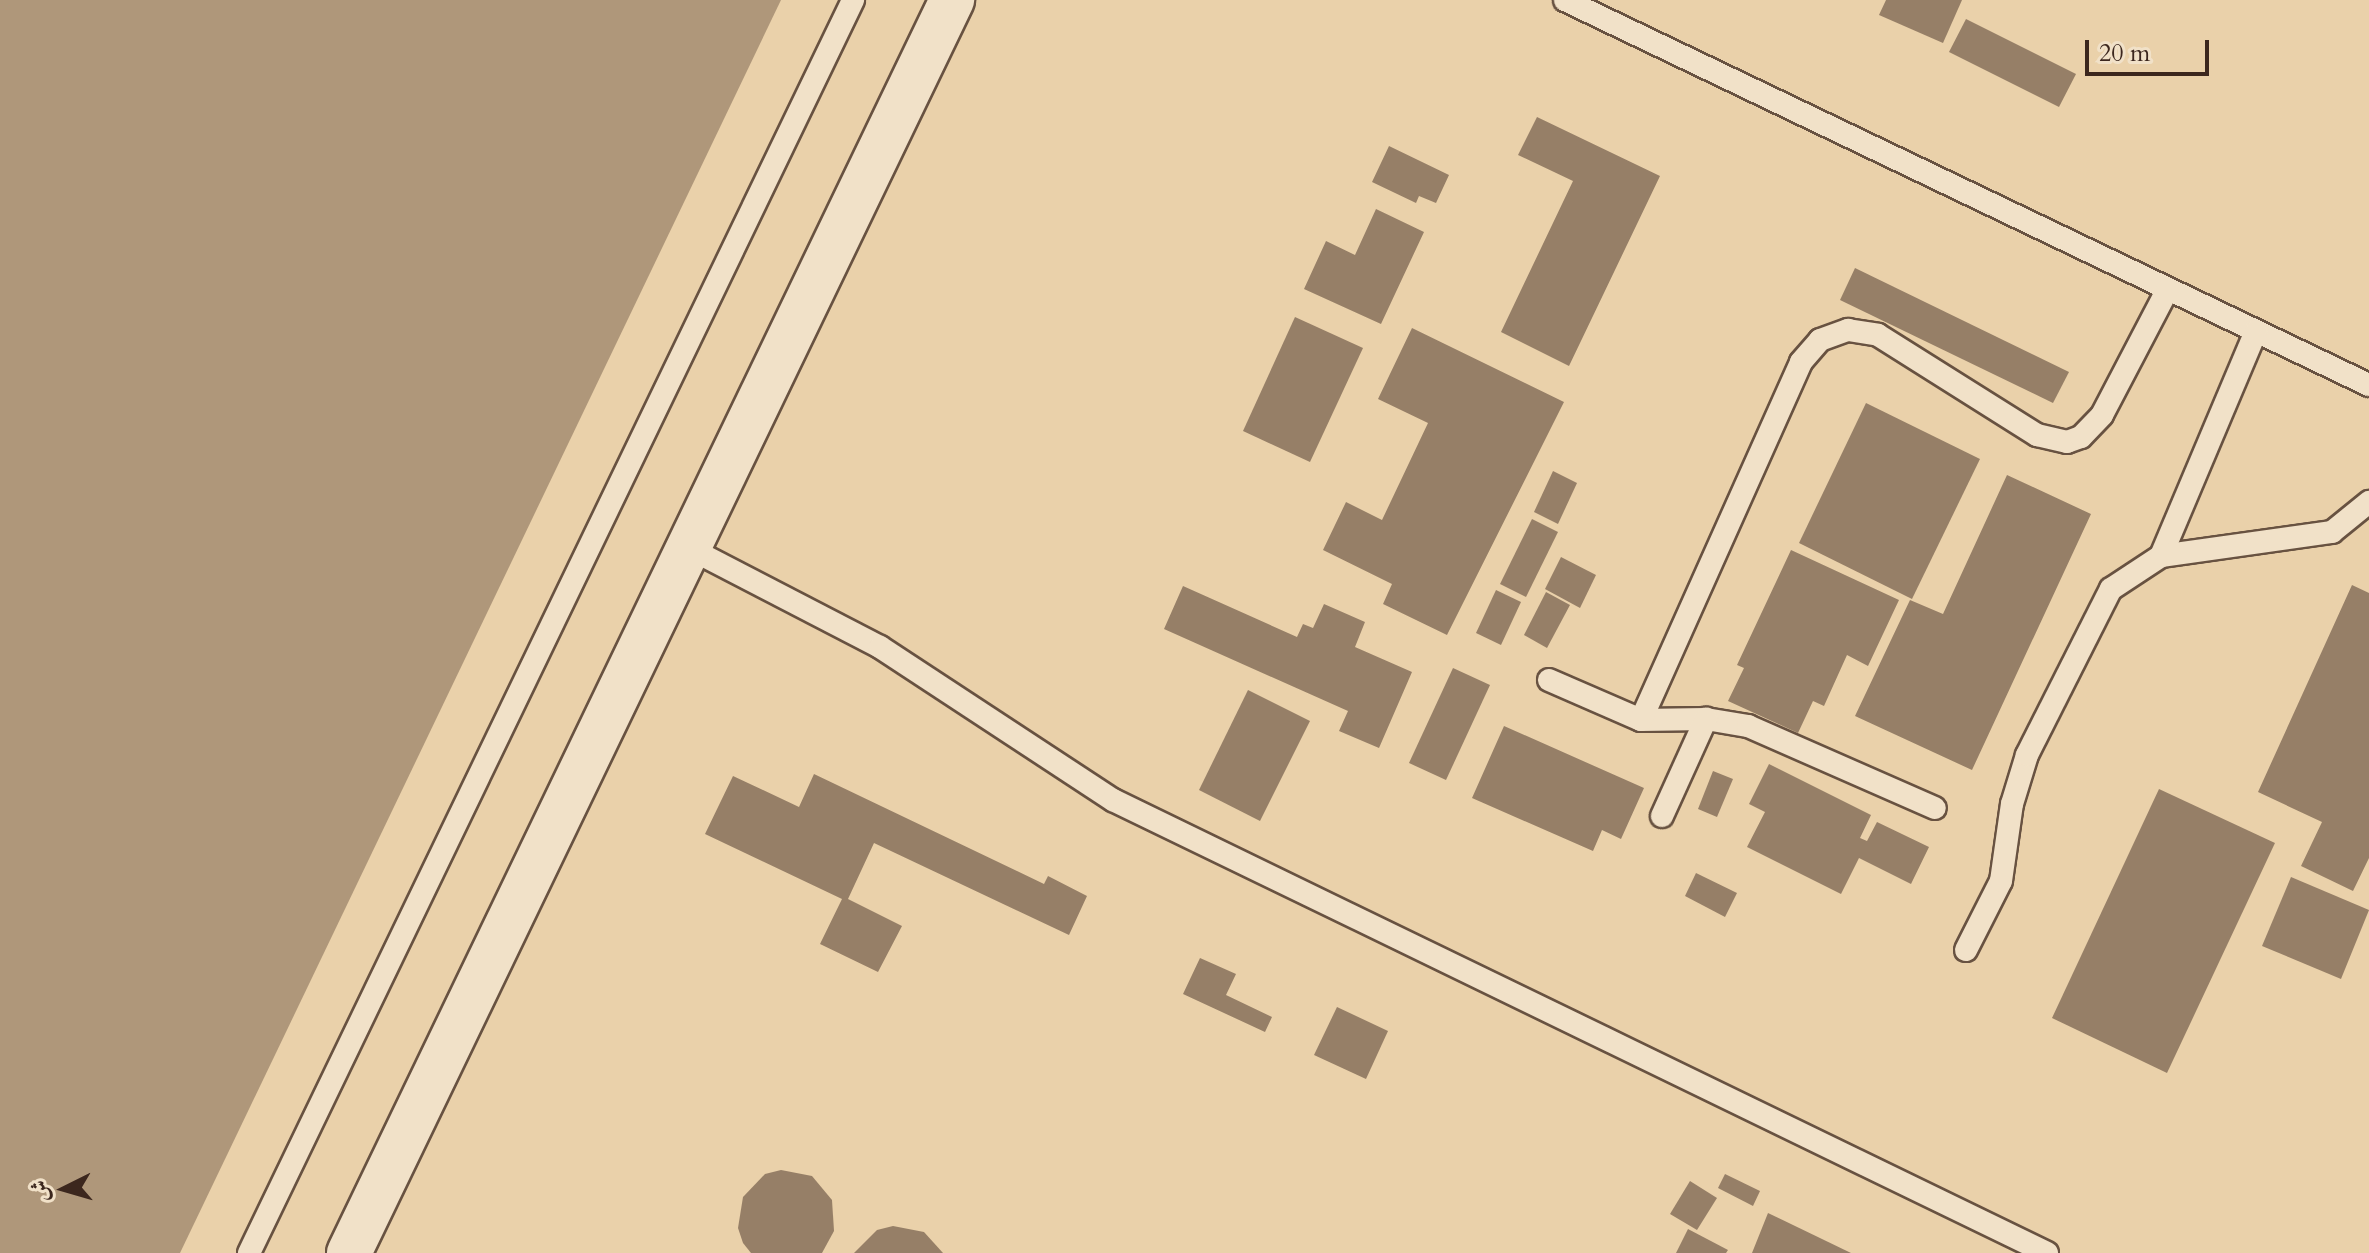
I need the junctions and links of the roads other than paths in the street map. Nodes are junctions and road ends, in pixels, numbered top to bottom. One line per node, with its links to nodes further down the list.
1 (853, 0): 16 (lane)
2 (952, 0): 8 (street)
3 (1565, 0): 4 (lane)
4 (2168, 289): 5 (lane); 12 (lane)
5 (2256, 331): 6 (lane); 9 (lane)
6 (2369, 385)
7 (2369, 502): 9 (lane)
8 (689, 548): 17 (street); 18 (lane)
9 (2161, 556): 15 (lane)
10 (1549, 680): 12 (lane)
11 (1706, 719): 12 (lane); 13 (lane); 14 (lane)
12 (1641, 720)
13 (1935, 808)
14 (1662, 816)
15 (1966, 950)
16 (249, 1253)
17 (349, 1253)
18 (2047, 1253)

